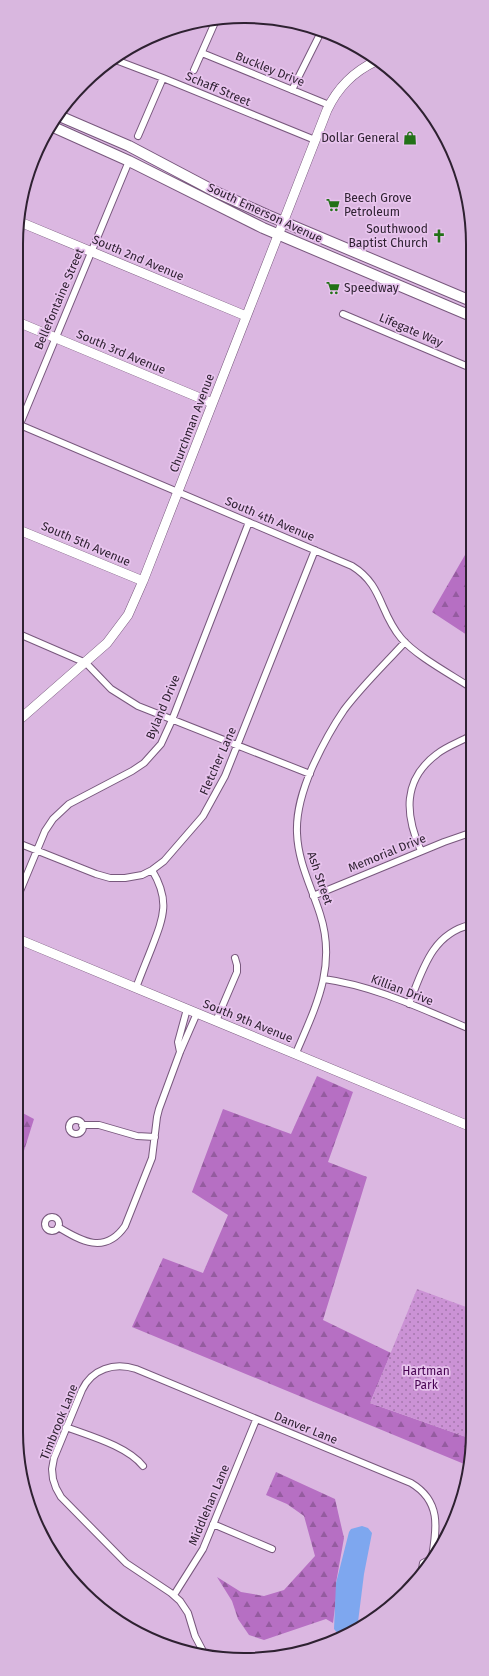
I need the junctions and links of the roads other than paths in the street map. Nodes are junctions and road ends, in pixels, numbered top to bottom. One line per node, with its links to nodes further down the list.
1 (214, 25): 3 (street)
2 (319, 36): 8 (street)
3 (202, 53): 6 (street); 8 (street, Buckley Drive)
4 (119, 61): 7 (street, Schaff Street)
5 (372, 63): 9 (street, Churchman Avenue)
6 (194, 70)
7 (163, 78): 12 (street); 13 (street, Schaff Street)
8 (292, 90): 9 (street, Buckley Drive)
9 (331, 101): 13 (street, Churchman Avenue)
10 (63, 118): 15 (main road, South Emerson Avenue)
11 (56, 128): 14 (main road, South Emerson Avenue)
12 (138, 136)
13 (315, 140): 15 (street, Churchman Avenue)
14 (129, 161): 17 (main road, South Emerson Avenue); 18 (street, Bellefontaine Street)
15 (283, 222): 17 (street, Churchman Avenue); 19 (main road, South Emerson Avenue)
16 (24, 224): 18 (street, South 2nd Avenue)
17 (278, 235): 21 (main road, South Emerson Avenue); 22 (street, Churchman Avenue)
18 (91, 252): 22 (street, South 2nd Avenue); 24 (street, Bellefontaine Street)
19 (466, 299)
20 (343, 314): 25 (street, Lifegate Way)
21 (466, 314)
22 (246, 316): 26 (street, Churchman Avenue)
23 (23, 324): 24 (street, South 3rd Avenue)
24 (55, 338): 26 (street, South 3rd Avenue); 27 (street, Bellefontaine Street)
25 (466, 366)
26 (212, 403): 29 (street, Churchman Avenue)
27 (23, 418)
28 (23, 426): 29 (street, South 4th Avenue)
29 (178, 492): 30 (street, South 4th Avenue); 33 (street, Churchman Avenue)
30 (249, 522): 32 (street, South 4th Avenue); 39 (street, Byland Drive)
31 (23, 532): 33 (street, South 5th Avenue)
32 (315, 550): 35 (street, South 4th Avenue); 41 (street, Fletcher Lane)
33 (143, 581): 36 (street, Churchman Avenue)
34 (23, 636): 36 (street)
35 (405, 642): 37 (street, South 4th Avenue); 42 (street, Ash Street)
36 (86, 663): 38 (street, Churchman Avenue); 39 (street)
37 (466, 684)
38 (23, 716)
39 (172, 720): 41 (street); 45 (street, Byland Drive)
40 (466, 738): 46 (street)
41 (238, 746): 42 (street); 47 (street, Fletcher Lane)
42 (310, 774): 49 (street, Ash Street)
43 (466, 834): 46 (street, Memorial Drive)
44 (23, 845): 45 (street, Fletcher Lane)
45 (37, 851): 47 (street, Fletcher Lane); 48 (street, Byland Drive)
46 (421, 851): 49 (street, Memorial Drive)
47 (152, 870): 54 (street)
48 (23, 884)
49 (313, 896): 53 (street, Ash Street)
50 (466, 927): 55 (street)
51 (23, 941): 54 (street, South 9th Avenue)
52 (235, 958): 58 (street)
53 (324, 979): 55 (street, Killian Drive); 61 (street, Ash Street)
54 (136, 988): 56 (street, South 9th Avenue)
55 (409, 1004): 59 (street, Killian Drive)
56 (187, 1009): 57 (street, South 9th Avenue); 60 (street)
57 (197, 1013): 58 (street, South 9th Avenue); 60 (street)
58 (216, 1021): 61 (street, South 9th Avenue)
59 (466, 1027)
60 (180, 1052): 64 (street)
61 (296, 1054): 63 (street, South 9th Avenue)
62 (82, 1125): 64 (street)
63 (466, 1125)
64 (155, 1138): 65 (street)
65 (58, 1227)
66 (114, 1366): 67 (street, Danver Lane); 68 (street, Timbrook Lane)
67 (256, 1420): 70 (street, Middlehan Lane); 71 (street, Danver Lane)
68 (66, 1427): 69 (street); 73 (street, Timbrook Lane)
69 (143, 1466)
70 (213, 1524): 72 (street); 73 (street, Middlehan Lane)
71 (434, 1545)
72 (272, 1549)
73 (174, 1595): 74 (street, Timbrook Lane)
74 (202, 1649)

